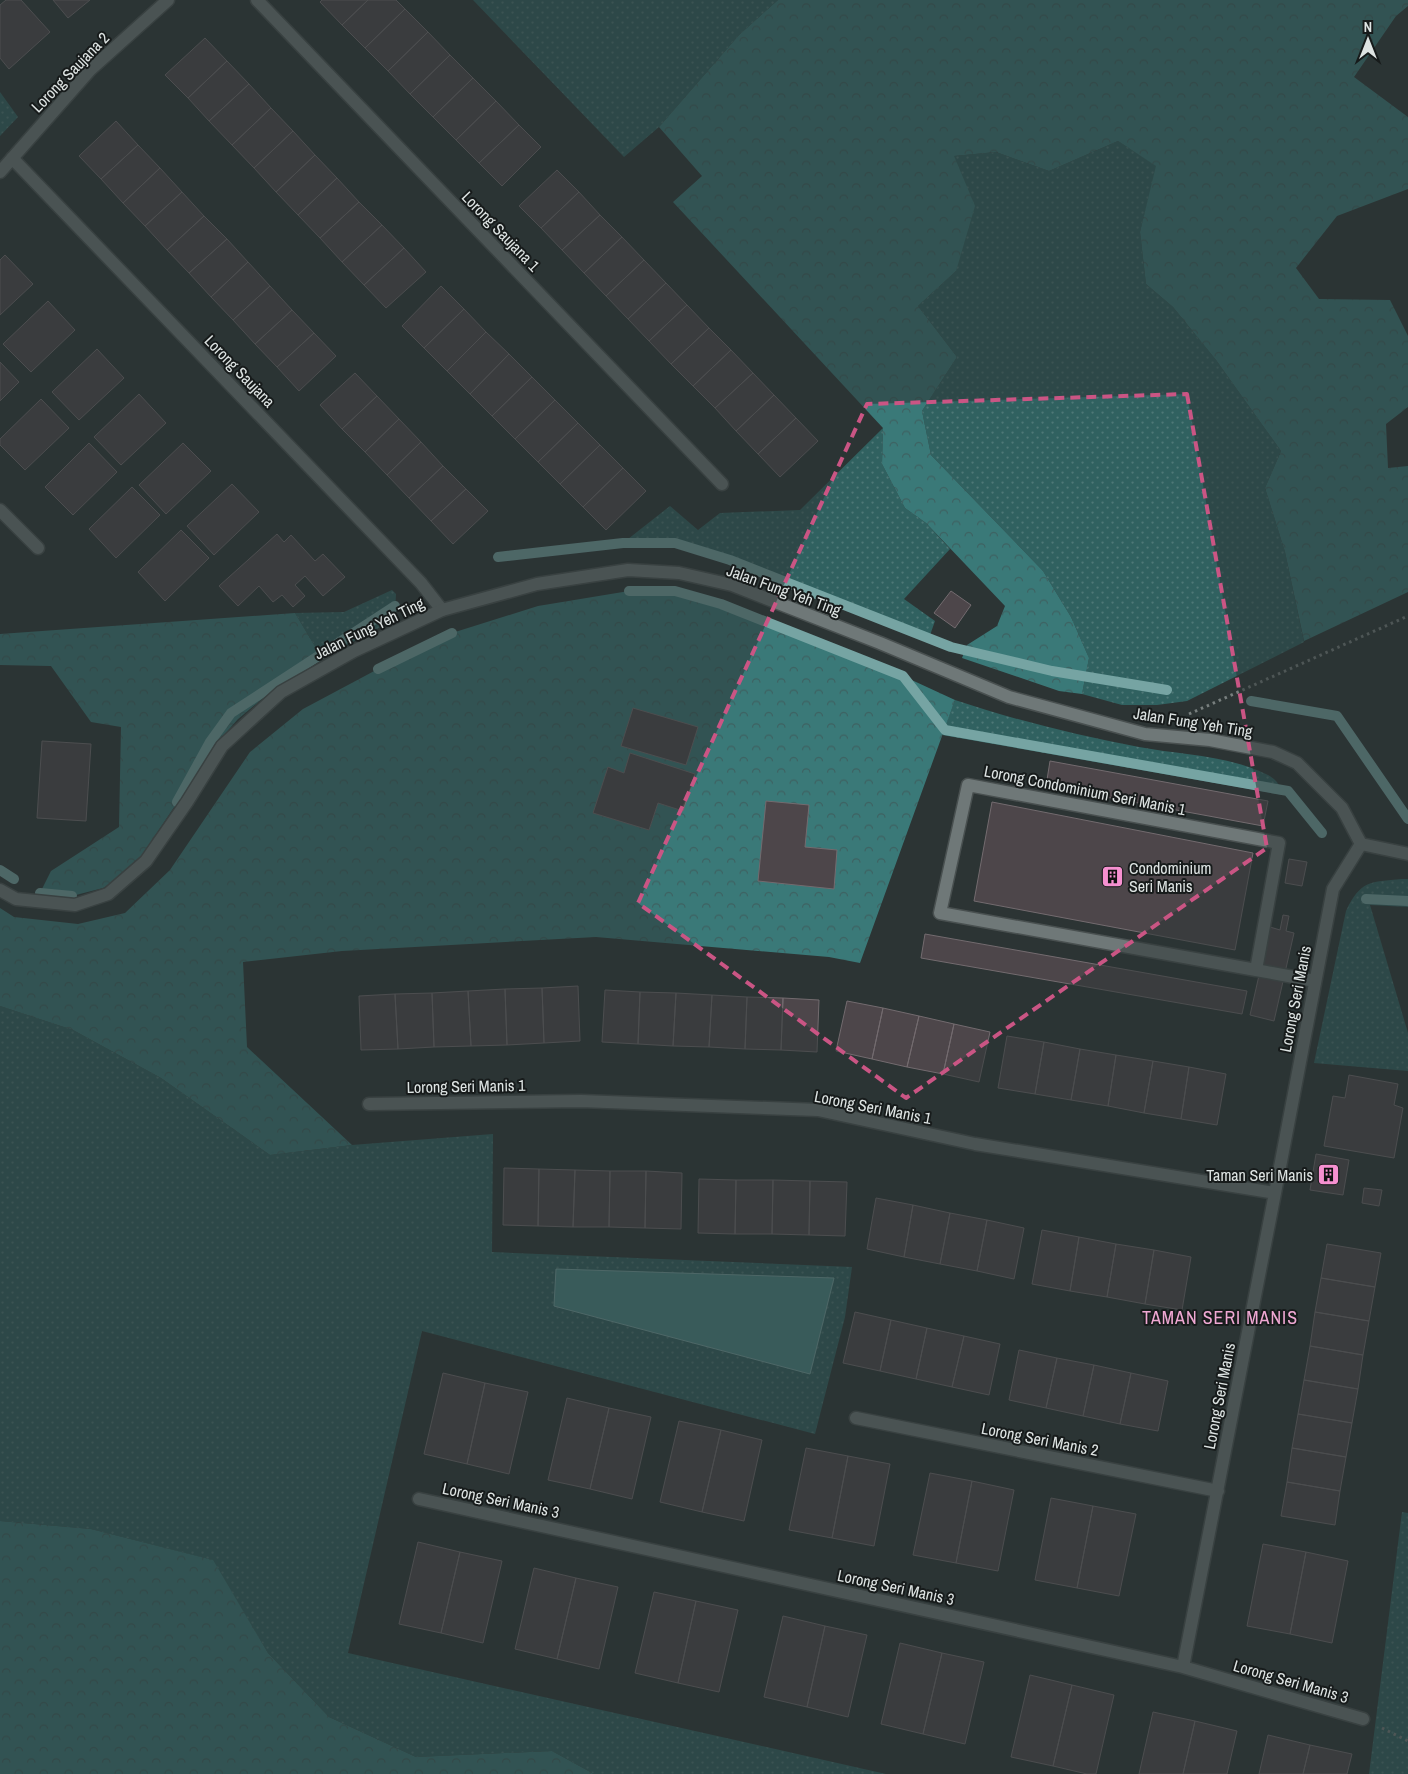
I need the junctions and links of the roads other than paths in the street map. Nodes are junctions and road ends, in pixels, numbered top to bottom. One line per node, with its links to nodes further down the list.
1 (168, 0): 3 (street, Lorong Saujana 2)
2 (257, 0): 5 (street, Lorong Saujana 1)
3 (12, 158): 4 (street, Lorong Saujana 2); 8 (street, Lorong Saujana)
4 (0, 172)
5 (722, 484)
6 (0, 510): 7 (street)
7 (38, 548)
8 (442, 610): 9 (street, Jalan Fung Yeh Ting); 11 (street, Jalan Fung Yeh Ting)
9 (1361, 844): 10 (street); 13 (street, Lorong Seri Manis)
10 (1408, 854)
11 (0, 890)
12 (1256, 970): 12 (street, Lorong Condominium Seri Manis 1); 13 (street, Lorong Condominium Seri Manis 1)
13 (1315, 981): 15 (street, Lorong Seri Manis)
14 (369, 1104): 15 (street, Lorong Seri Manis 1)
15 (1275, 1193): 17 (street, Lorong Seri Manis)
16 (856, 1418): 17 (street, Lorong Seri Manis 2)
17 (1218, 1491): 19 (street, Lorong Seri Manis)
18 (419, 1499): 19 (street, Lorong Seri Manis 3)
19 (1183, 1667): 20 (street, Lorong Seri Manis 3)
20 (1363, 1719)

